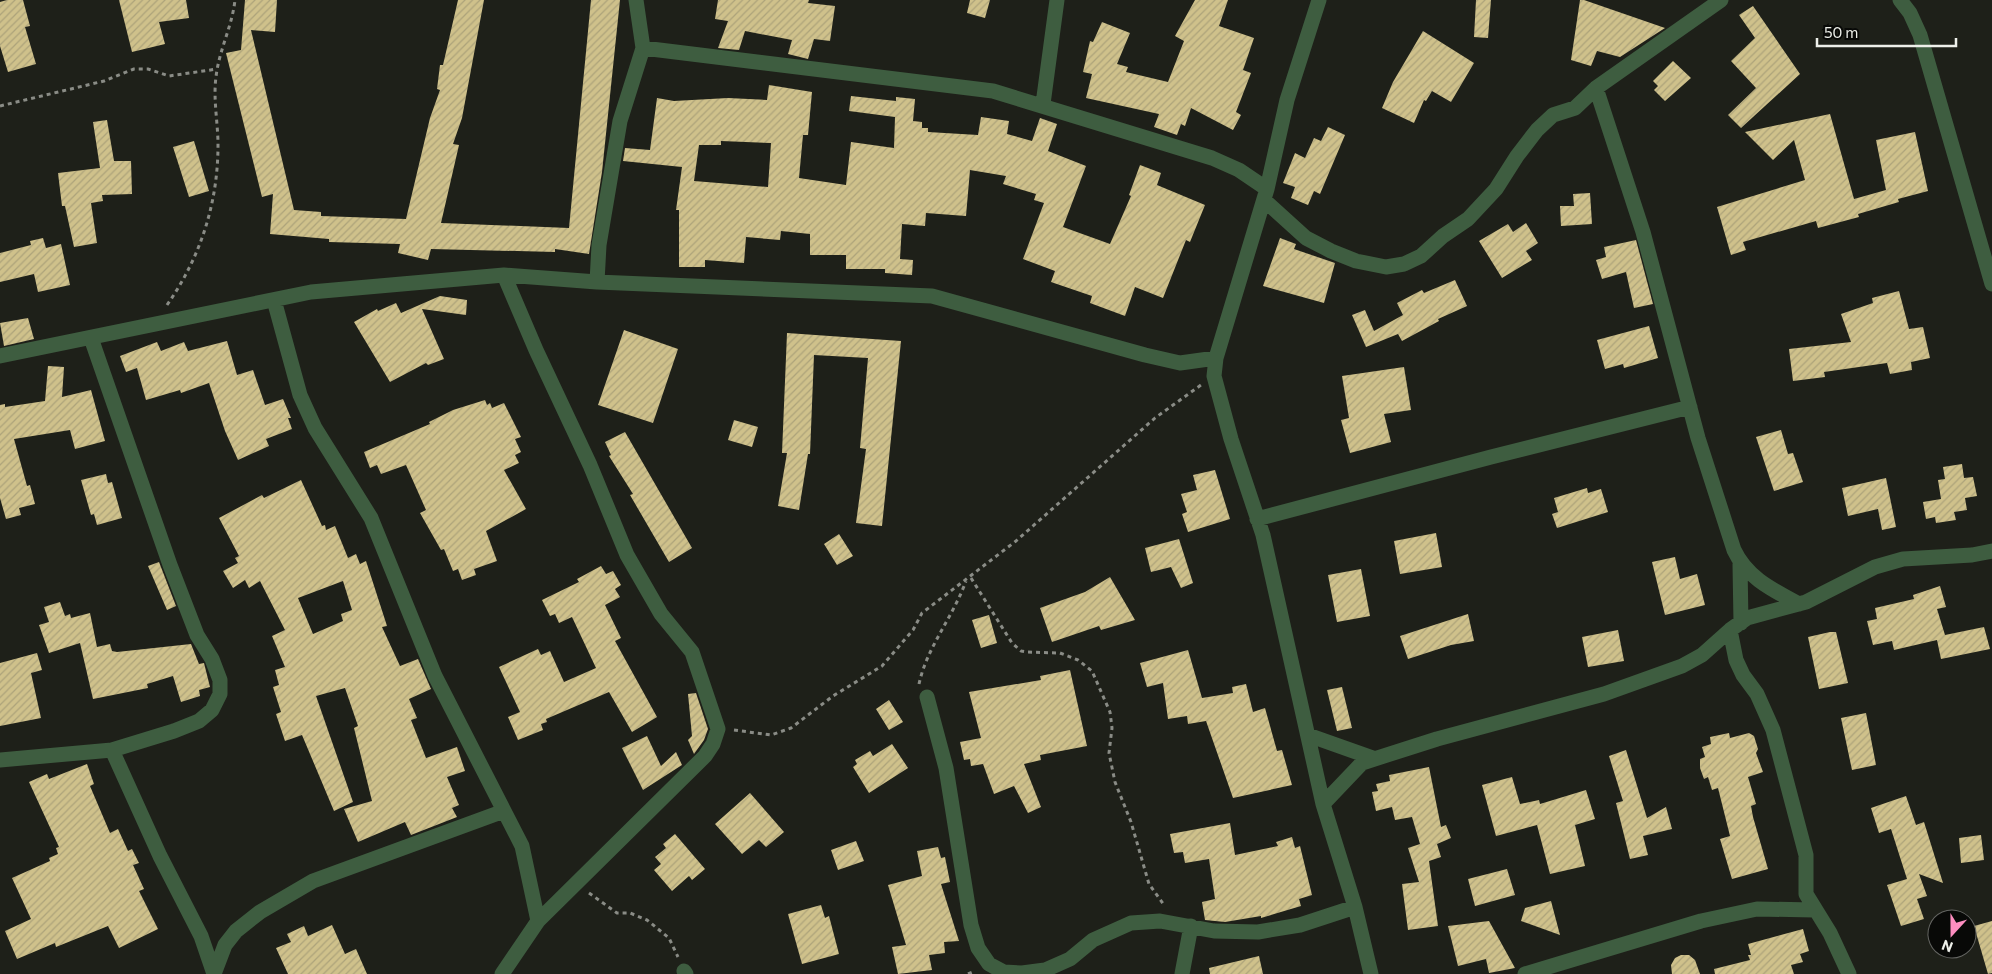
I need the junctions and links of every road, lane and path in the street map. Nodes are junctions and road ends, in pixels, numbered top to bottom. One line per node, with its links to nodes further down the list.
1 (235, 0): 8 (path)
2 (636, 0): 7 (street)
3 (1057, 0): 10 (street)
4 (1318, 0): 12 (street)
5 (1721, 0): 9 (street)
6 (1900, 0): 15 (street)
7 (643, 48): 10 (street); 14 (street)
8 (217, 69): 11 (path); 17 (path)
9 (1596, 88): 12 (street); 22 (street)
10 (1042, 104): 12 (street)
11 (0, 106)
12 (1265, 194): 20 (street)
13 (504, 275): 14 (street); 16 (street); 31 (street)
14 (597, 282): 20 (street)
15 (1992, 284)
16 (274, 300): 17 (street); 37 (street)
17 (154, 324): 18 (street)
18 (92, 338): 19 (street); 33 (street)
19 (0, 356)
20 (1216, 358): 21 (street)
21 (1214, 376): 23 (street); 26 (path)
22 (1690, 407): 23 (street); 25 (street)
23 (1257, 519): 32 (street)
24 (1992, 551): 28 (street)
25 (1740, 564): 28 (street); 29 (street)
26 (971, 578): 27 (path); 42 (path)
27 (967, 581): 30 (path); 31 (path)
28 (1799, 604): 29 (street)
29 (1735, 626): 34 (street); 40 (street)
30 (927, 697): 42 (street)
31 (718, 729): 38 (street)
32 (1308, 735): 34 (street); 36 (street)
33 (112, 750): 35 (street); 44 (street)
34 (1373, 758): 36 (street)
35 (0, 760)
36 (1323, 804): 39 (street)
37 (504, 812): 41 (street); 44 (street)
38 (577, 882): 41 (street); 43 (path)
39 (1355, 907): 42 (street); 47 (street)
40 (1814, 910): 48 (street); 49 (street)
41 (538, 921): 45 (street)
42 (1185, 925): 46 (street)
43 (685, 973)
44 (214, 974)
45 (502, 974)
46 (1182, 974)
47 (1371, 974)
48 (1525, 974)
49 (1849, 974)

